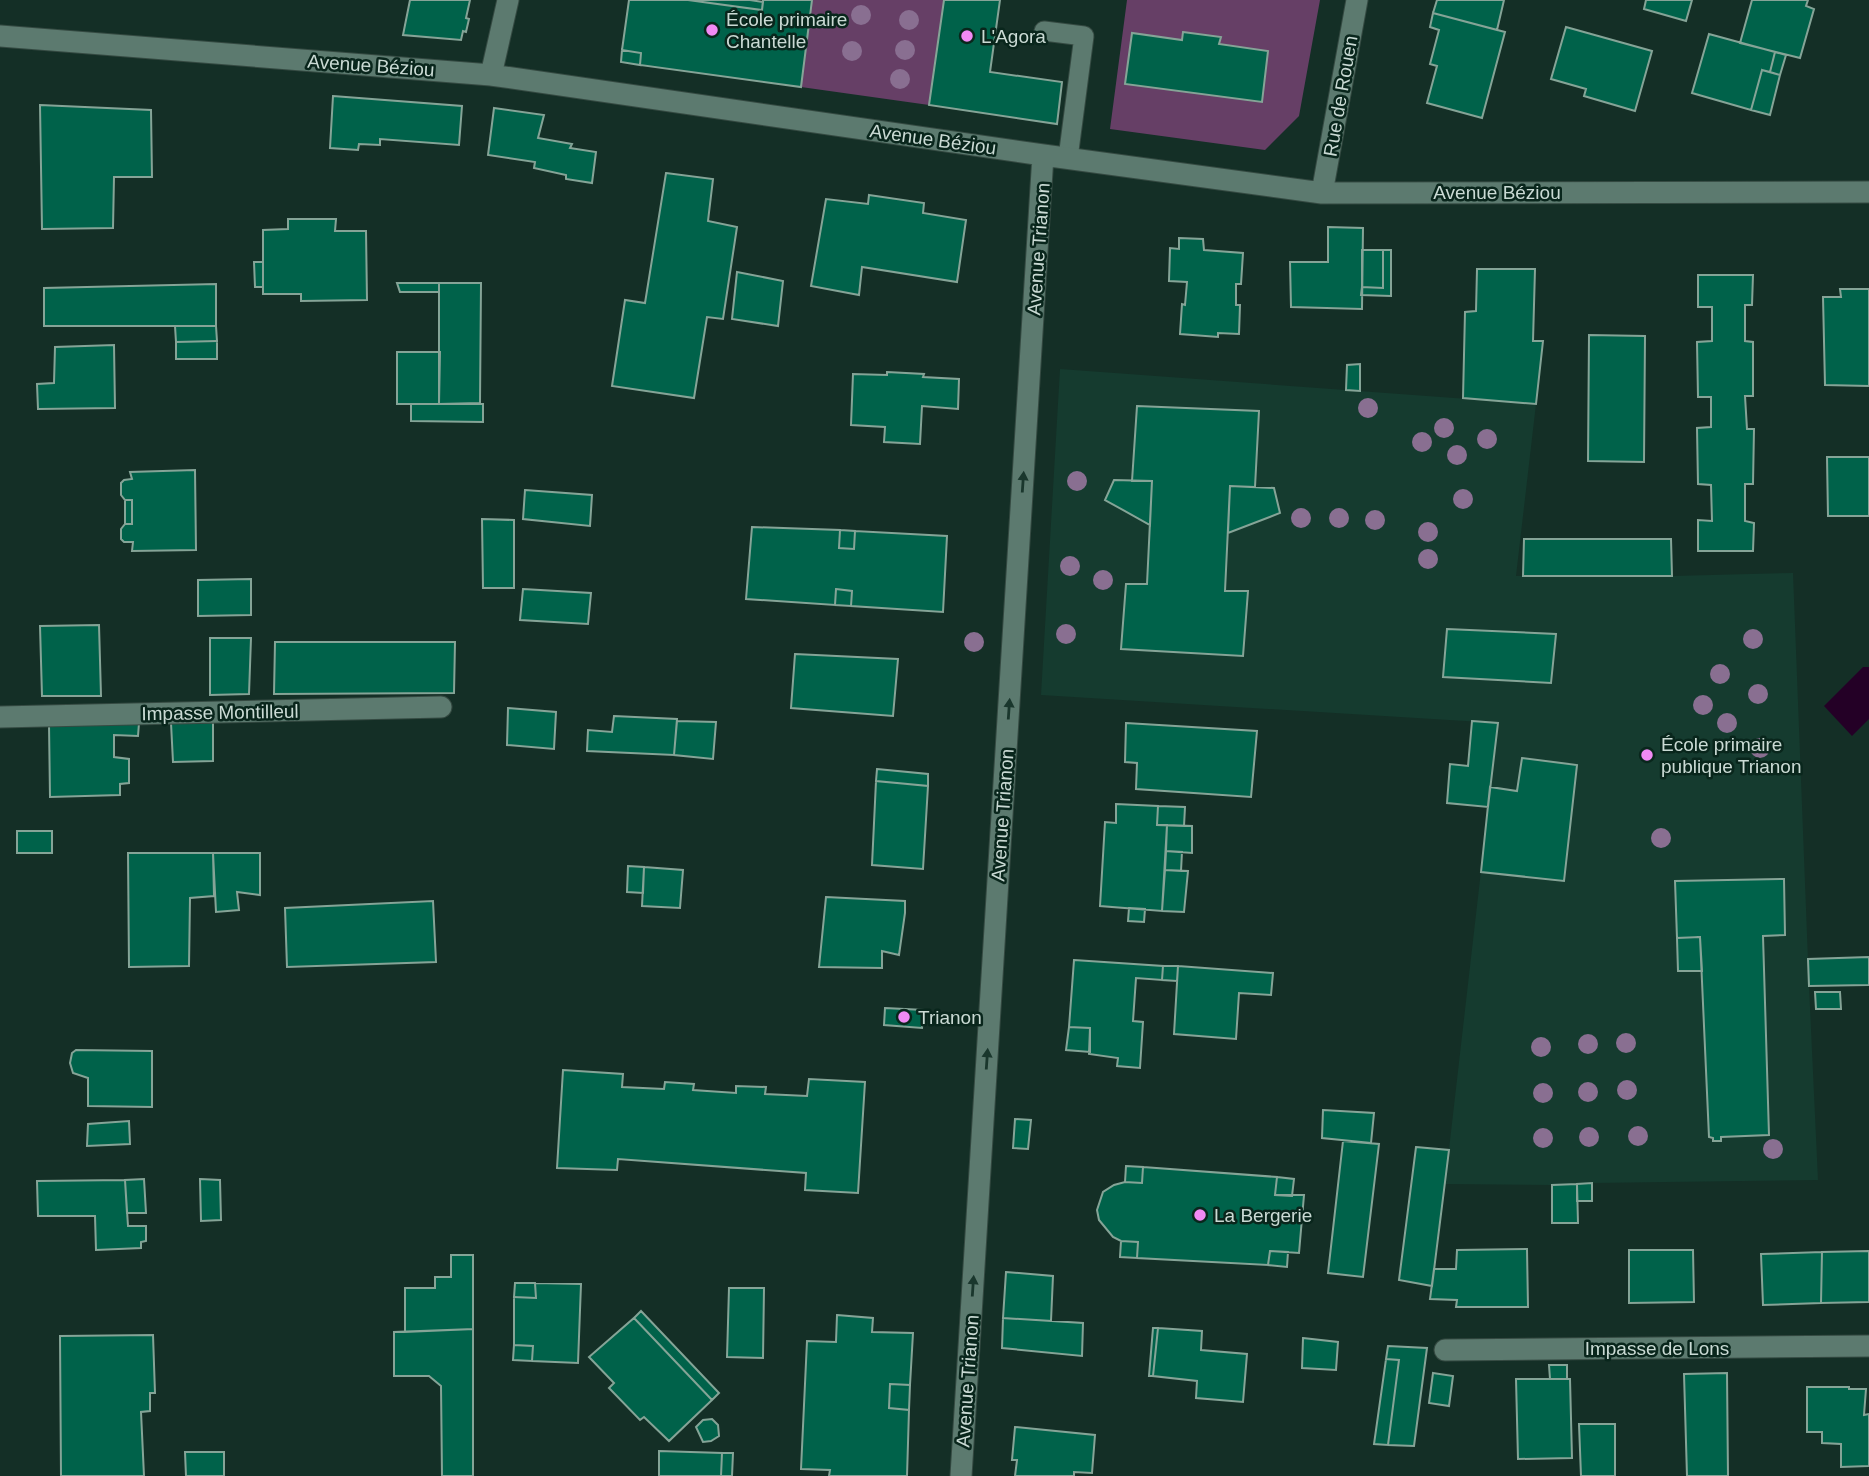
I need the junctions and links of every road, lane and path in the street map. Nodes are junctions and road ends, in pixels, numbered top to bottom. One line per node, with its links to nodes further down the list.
1 (508, 0): 5 (street)
2 (1357, 0): 9 (street, Rue de Rouen)
3 (1044, 31): 7 (lane)
4 (0, 36): 5 (street, Avenue Béziou)
5 (491, 75): 6 (street, Avenue Béziou)
6 (1043, 155): 7 (street, Avenue Béziou); 14 (street, Avenue Trianon, one-way to 6)
7 (1068, 158): 9 (street, Avenue Béziou)
8 (1869, 192): 9 (street, Avenue Béziou)
9 (1322, 193)
10 (441, 707): 11 (street, Impasse Montilleul)
11 (0, 717)
12 (1869, 1346): 13 (street, Impasse de Lons)
13 (1445, 1350)
14 (961, 1476)

